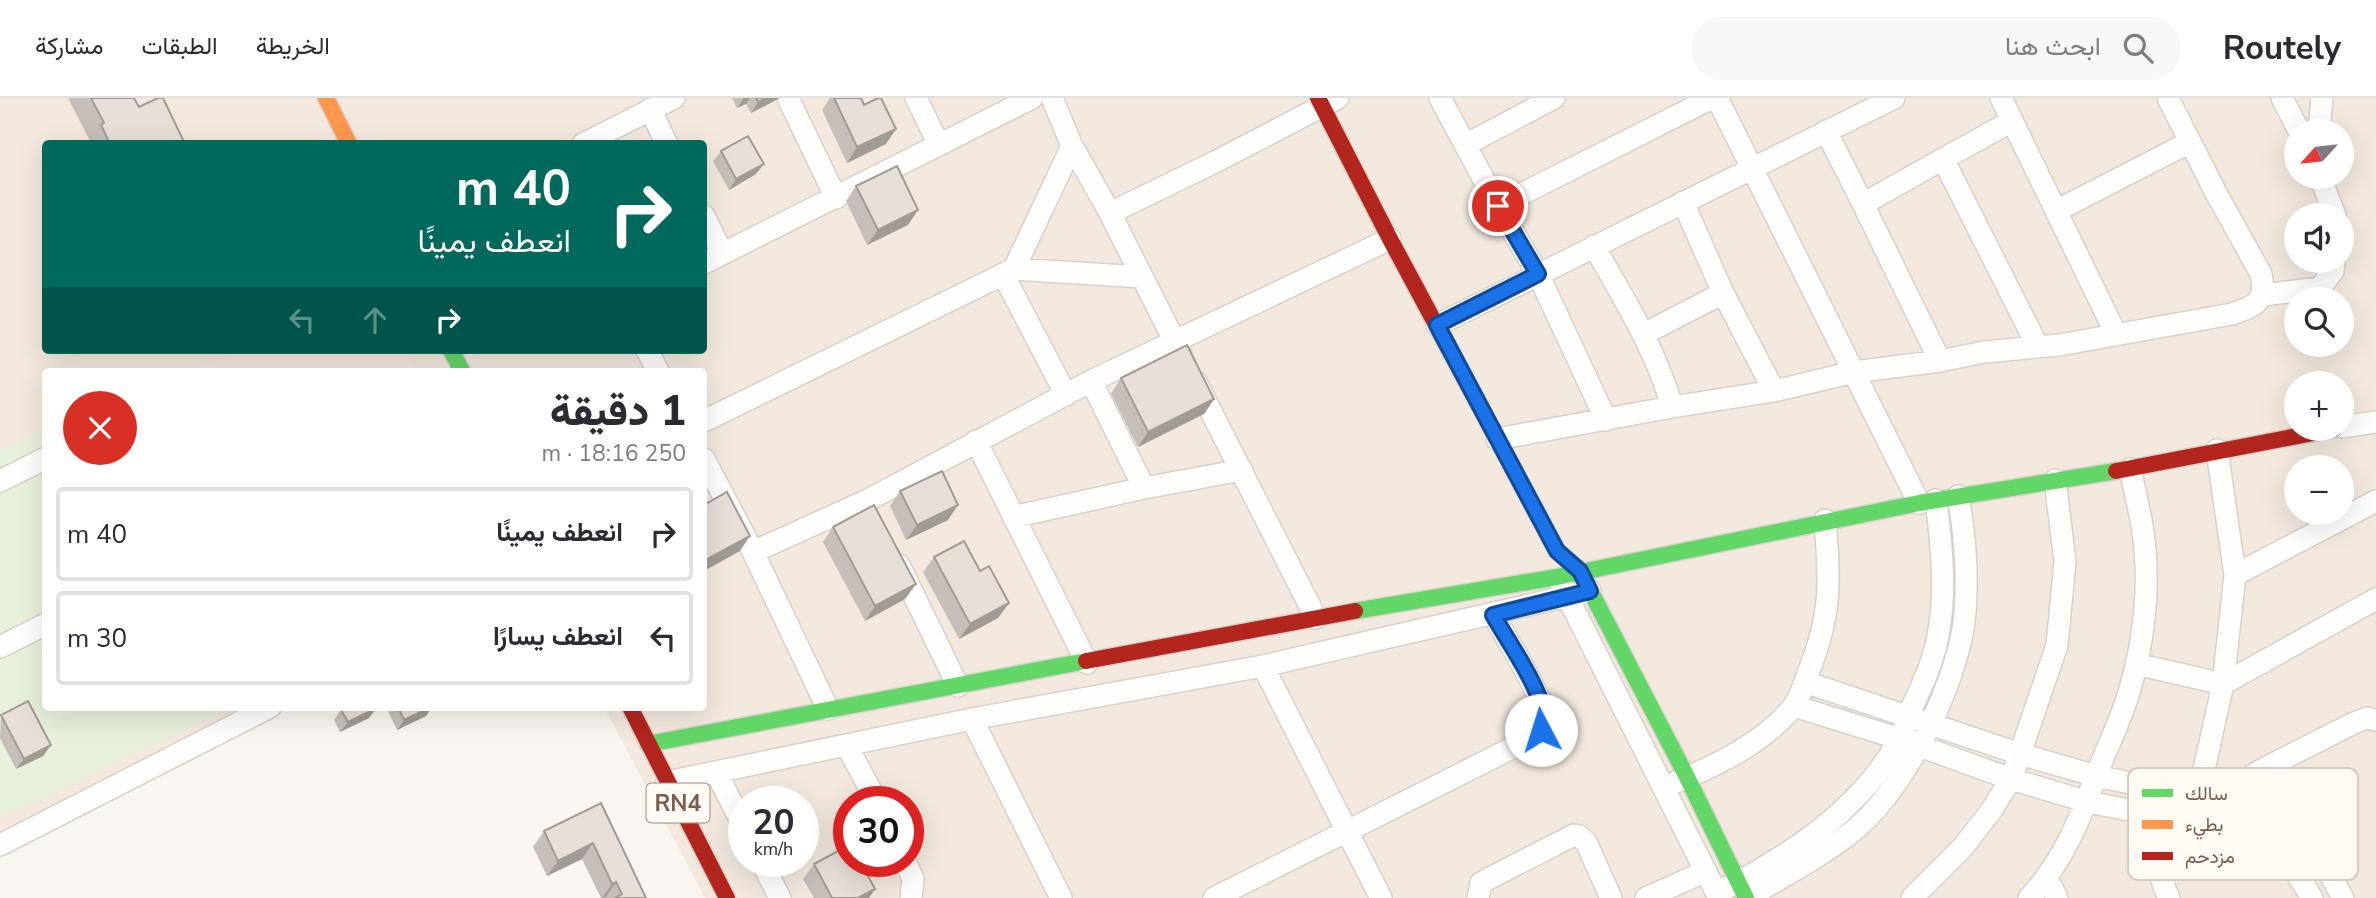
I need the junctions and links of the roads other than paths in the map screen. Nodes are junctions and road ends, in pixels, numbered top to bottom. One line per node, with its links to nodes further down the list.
1 (326, 98): 21 (street)
2 (674, 98): 16 (street)
3 (788, 98): 30 (street)
4 (916, 98): 25 (street)
5 (1032, 98): 25 (street)
6 (1052, 98): 27 (street)
7 (1440, 98): 26 (street)
8 (1554, 98): 26 (street)
9 (1714, 98): 29 (street); 33 (street)
10 (1894, 98): 20 (street)
11 (2001, 98): 19 (street)
12 (2168, 98): 24 (street)
13 (2282, 98): 17 (street)
14 (2322, 98): 18 (street)
15 (1326, 101): 35 (street); 37 (street)
16 (650, 109): 22 (street); 23 (street)
17 (2293, 119)
18 (2320, 119)
19 (2012, 121): 28 (street); 34 (street)
20 (1826, 131): 29 (street); 32 (street)
21 (347, 140)
22 (591, 140)
23 (665, 140)
24 (2190, 142): 34 (street); 45 (street)
25 (939, 145): 30 (street)
26 (1465, 145): 33 (street)
27 (1072, 146): 35 (street); 40 (street)
28 (1943, 159): 32 (street); 50 (street)
29 (1752, 167): 31 (street); 52 (street)
30 (836, 198): 39 (street)
31 (1682, 202): 38 (street); 44 (street)
32 (1863, 204): 51 (street)
33 (1498, 206): 42 (street)
34 (2056, 211): 48 (street)
35 (1110, 213): 43 (street)
36 (707, 230): 39 (street)
37 (1390, 239): 46 (street); 49 (street)
38 (1594, 246): 42 (street); 47 (street)
39 (713, 258)
40 (1008, 271): 43 (street); 55 (street); 58 (street)
41 (2331, 273): 45 (street)
42 (1538, 274): 46 (street); 57 (street)
43 (1142, 277): 49 (street)
44 (1723, 293): 47 (street); 54 (street)
45 (2263, 295): 48 (street)
46 (1437, 325): 62 (street)
47 (1644, 334): 56 (street)
48 (2116, 334): 50 (street)
49 (1175, 341): 53 (street); 68 (street)
50 (2038, 347): 51 (street)
51 (1940, 361): 52 (street)
52 (1854, 373): 54 (street); 73 (street)
53 (1091, 382): 55 (street); 71 (street)
54 (1774, 391): 56 (street)
55 (1066, 395): 63 (street)
56 (1672, 407): 57 (street)
57 (1606, 419): 62 (street)
58 (707, 420)
59 (2376, 422): 60 (street)
60 (2354, 426)
61 (2284, 438): 64 (street)
62 (1497, 439): 78 (street)
63 (976, 442): 75 (street); 79 (street)
64 (2217, 450): 67 (street); 81 (street)
65 (42, 460): 70 (street)
66 (707, 465): 79 (street)
67 (2130, 469): 69 (street); 91 (street)
68 (1242, 470): 71 (street); 87 (street)
69 (2055, 480): 72 (street); 107 (street)
70 (0, 481)
71 (1144, 488): 75 (street)
72 (1958, 496): 73 (street); 103 (street)
73 (1928, 501): 76 (street); 100 (street)
74 (2376, 501): 81 (street)
75 (1013, 517): 90 (street)
76 (1825, 520): 80 (street); 93 (street)
77 (892, 550): 95 (street)
78 (1557, 551): 80 (street); 82 (street)
79 (753, 552): 97 (street)
80 (1580, 571): 82 (street); 83 (street)
81 (2235, 575): 94 (street)
82 (1557, 577): 84 (street); 87 (street)
83 (1590, 591): 84 (street); 112 (street)
84 (1567, 596): 86 (street); 117 (street)
85 (2376, 599): 94 (street)
86 (1493, 615): 92 (street); 121 (street)
87 (1316, 618): 90 (street)
88 (42, 626): 89 (street)
89 (0, 647)
90 (1087, 663): 95 (street)
91 (2136, 664): 94 (street); 111 (street)
92 (1263, 666): 101 (street); 121 (street)
93 (1805, 682): 96 (street); 100 (street)
94 (2223, 684): 108 (street)
95 (958, 685): 97 (street)
96 (1794, 706): 104 (street); 112 (street)
97 (828, 709): 105 (street)
98 (632, 711): 105 (street, RN4)
99 (237, 714): 122 (street)
100 (1908, 716): 103 (street); 104 (street)
101 (972, 719): 106 (street); 135 (street)
102 (2376, 720): 109 (street)
103 (1929, 724): 104 (street); 107 (street)
104 (1909, 743): 113 (street); 130 (street)
105 (648, 744): 114 (street, RN4)
106 (847, 746): 110 (street); 116 (street)
107 (2020, 754): 111 (street); 113 (street)
108 (2209, 768)
109 (2264, 768)
110 (716, 772): 114 (street); 118 (street)
111 (2096, 776): 115 (street); 119 (street)
112 (1687, 777): 117 (street); 130 (street)
113 (2011, 779): 119 (street); 141 (street)
114 (667, 782): 132 (street, RN4)
115 (2128, 783)
116 (868, 786)
117 (1664, 786): 123 (street)
118 (728, 796)
119 (2088, 802): 120 (street); 129 (street)
120 (2128, 810)
121 (1348, 831): 136 (street); 137 (street)
122 (0, 845)
123 (1706, 870): 131 (street); 140 (street)
124 (769, 877): 133 (street)
125 (912, 877): 134 (street)
126 (2162, 880): 143 (street)
127 (2301, 880): 144 (street)
128 (2333, 880): 145 (street)
129 (2052, 889): 142 (street)
130 (1743, 893): 131 (street)
131 (1718, 895)
132 (727, 898)
133 (780, 898)
134 (911, 898)
135 (1061, 898)
136 (1214, 898)
137 (1381, 898)
138 (1478, 898): 139 (street)
139 (1611, 898)
140 (1646, 898)
141 (1912, 898)
142 (2029, 898)
143 (2169, 898)
144 (2312, 898)
145 (2343, 898)

